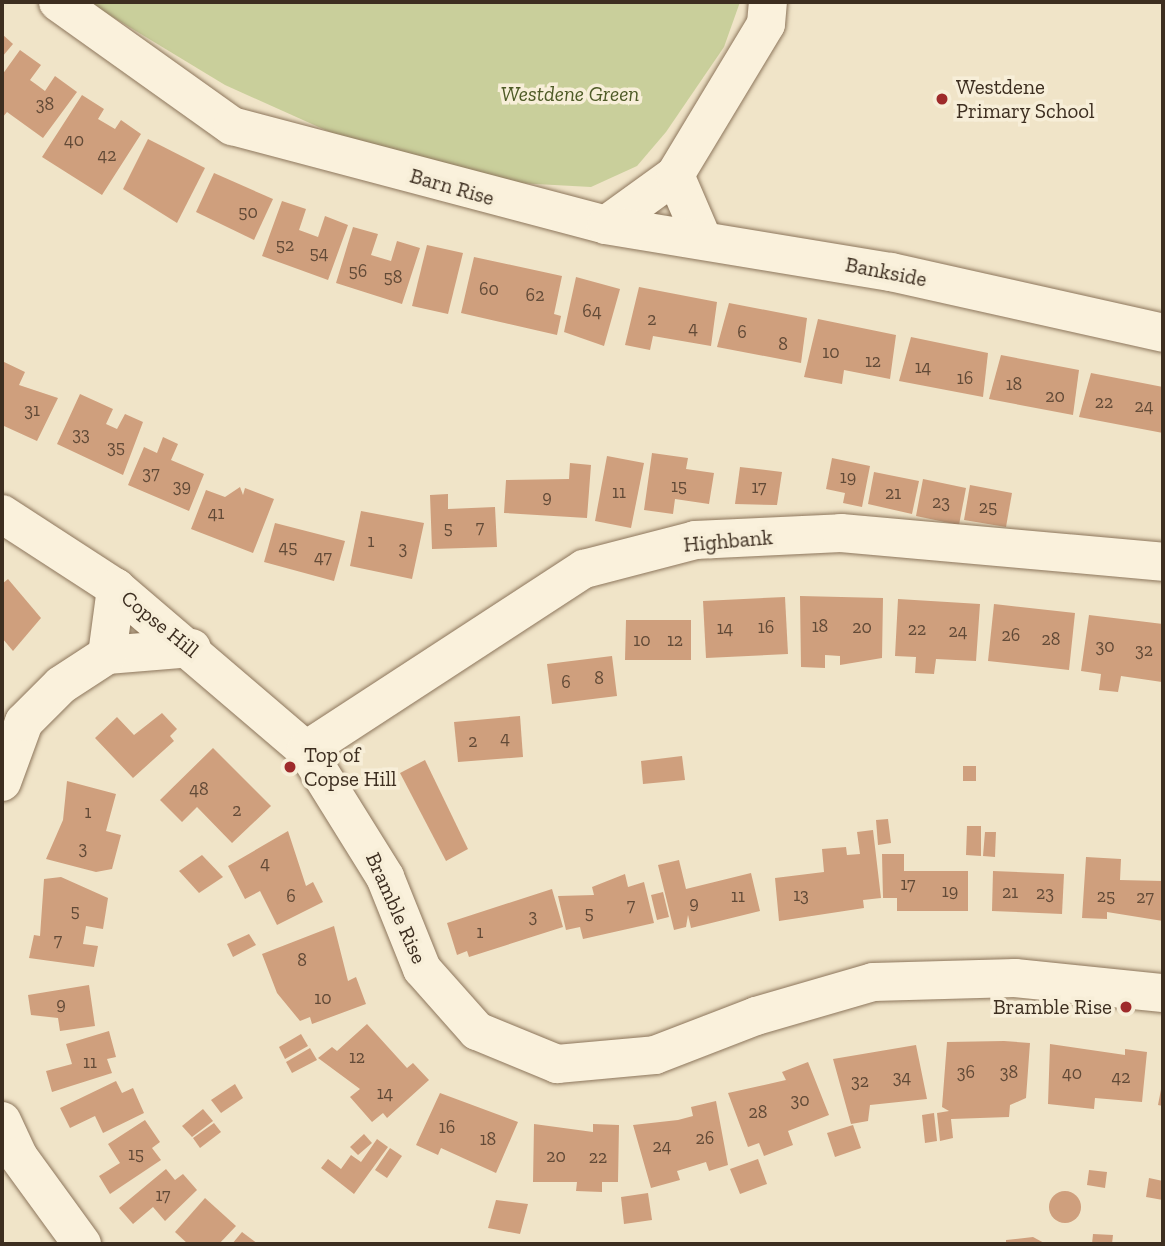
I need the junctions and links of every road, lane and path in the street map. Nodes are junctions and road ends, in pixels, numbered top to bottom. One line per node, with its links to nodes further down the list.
1 (58, 2): 4 (street, Barn Rise)
2 (768, 2): 3 (street)
3 (675, 174): 4 (street); 5 (street)
4 (607, 225): 5 (street, Bankside)
5 (703, 240): 6 (street, Bankside)
6 (1163, 333)
7 (2, 514): 9 (street, Copse Hill)
8 (1163, 562): 12 (street, Highbank)
9 (116, 588): 10 (street, Copse Hill); 11 (street)
10 (192, 648): 11 (street); 12 (street, Copse Hill)
11 (107, 654): 13 (street)
12 (306, 750): 14 (street, Bramble Rise)
13 (2, 782)
14 (1163, 993)
15 (2, 1121): 16 (street)
16 (10, 1157): 17 (street)
17 (82, 1244)

